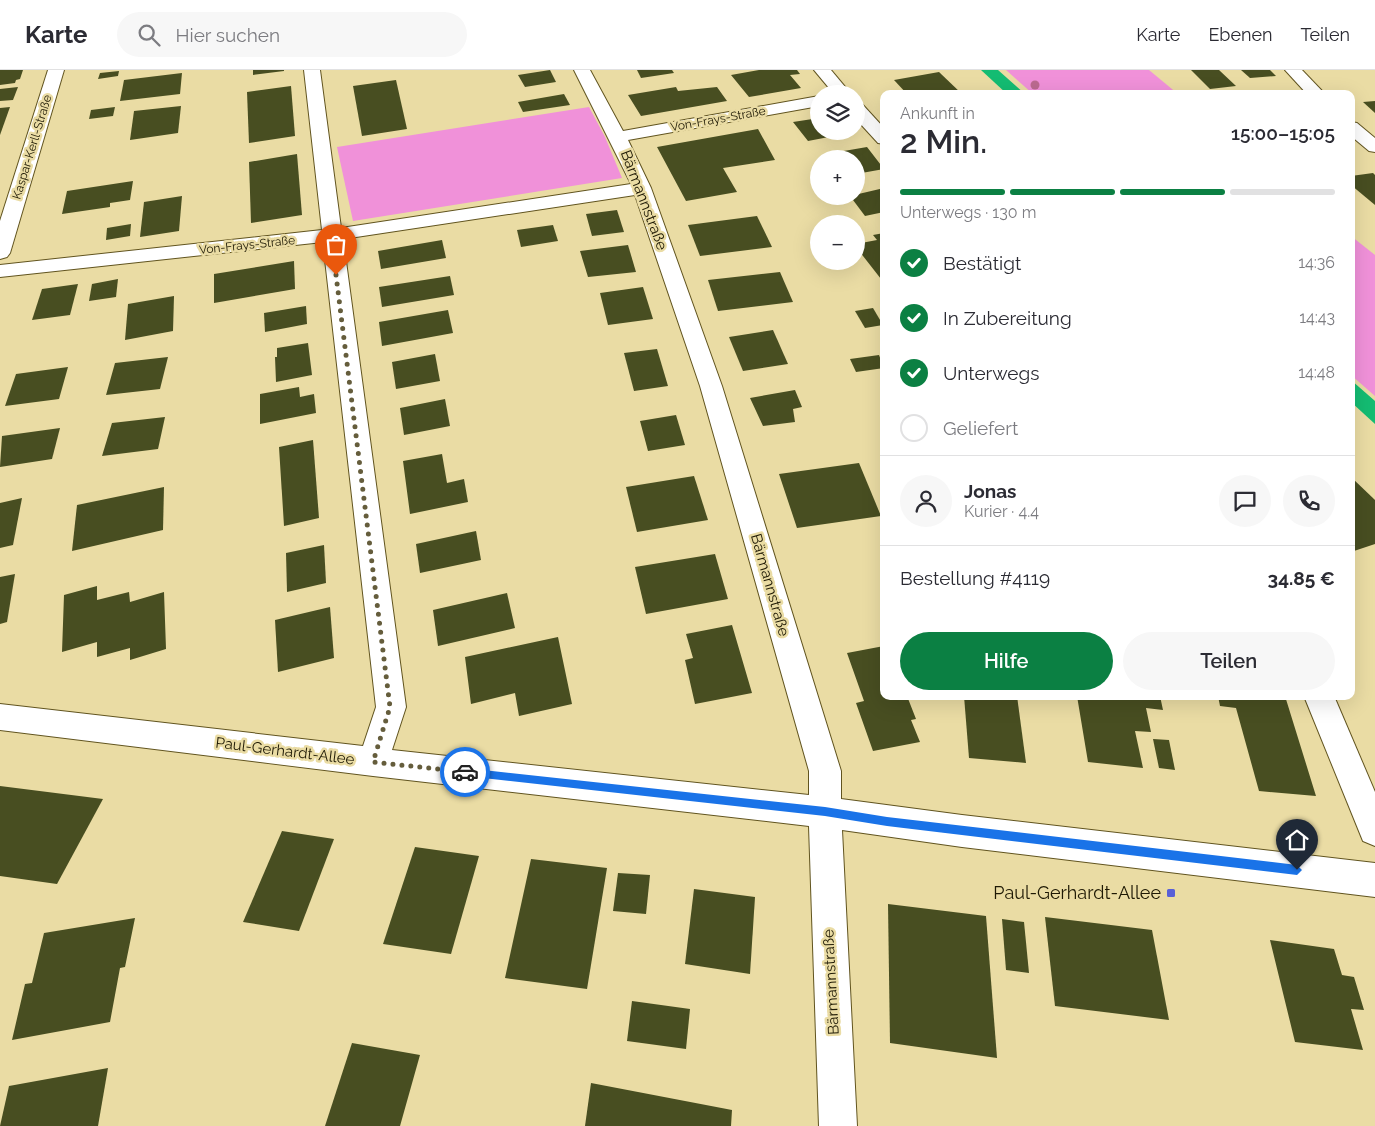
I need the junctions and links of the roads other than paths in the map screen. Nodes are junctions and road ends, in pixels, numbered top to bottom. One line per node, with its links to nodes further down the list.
1 (56, 70): 16 (street, Kaspar-Kerll-Straße)
2 (312, 70): 15 (street)
3 (582, 70): 12 (street, Bärmannstraße)
4 (822, 70): 6 (street)
5 (1293, 70): 7 (street)
6 (835, 85)
7 (1313, 90)
8 (810, 103): 12 (street, Von-Frays-Straße)
9 (865, 118): 11 (street)
10 (1362, 132): 13 (street)
11 (880, 135)
12 (618, 137): 14 (street, Bärmannstraße)
13 (1375, 147)
14 (642, 188): 15 (street, Von-Frays-Straße); 21 (street, Bärmannstraße)
15 (332, 236): 17 (street, Von-Frays-Straße); 20 (street)
16 (0, 253)
17 (0, 271)
18 (1322, 700): 22 (street)
19 (0, 716): 20 (street, Paul-Gerhardt-Allee)
20 (373, 762): 21 (street, Paul-Gerhardt-Allee)
21 (825, 812): 23 (street, Paul-Gerhardt-Allee); 24 (street, Bärmannstraße)
22 (1375, 830)
23 (1375, 880)
24 (838, 1126)

